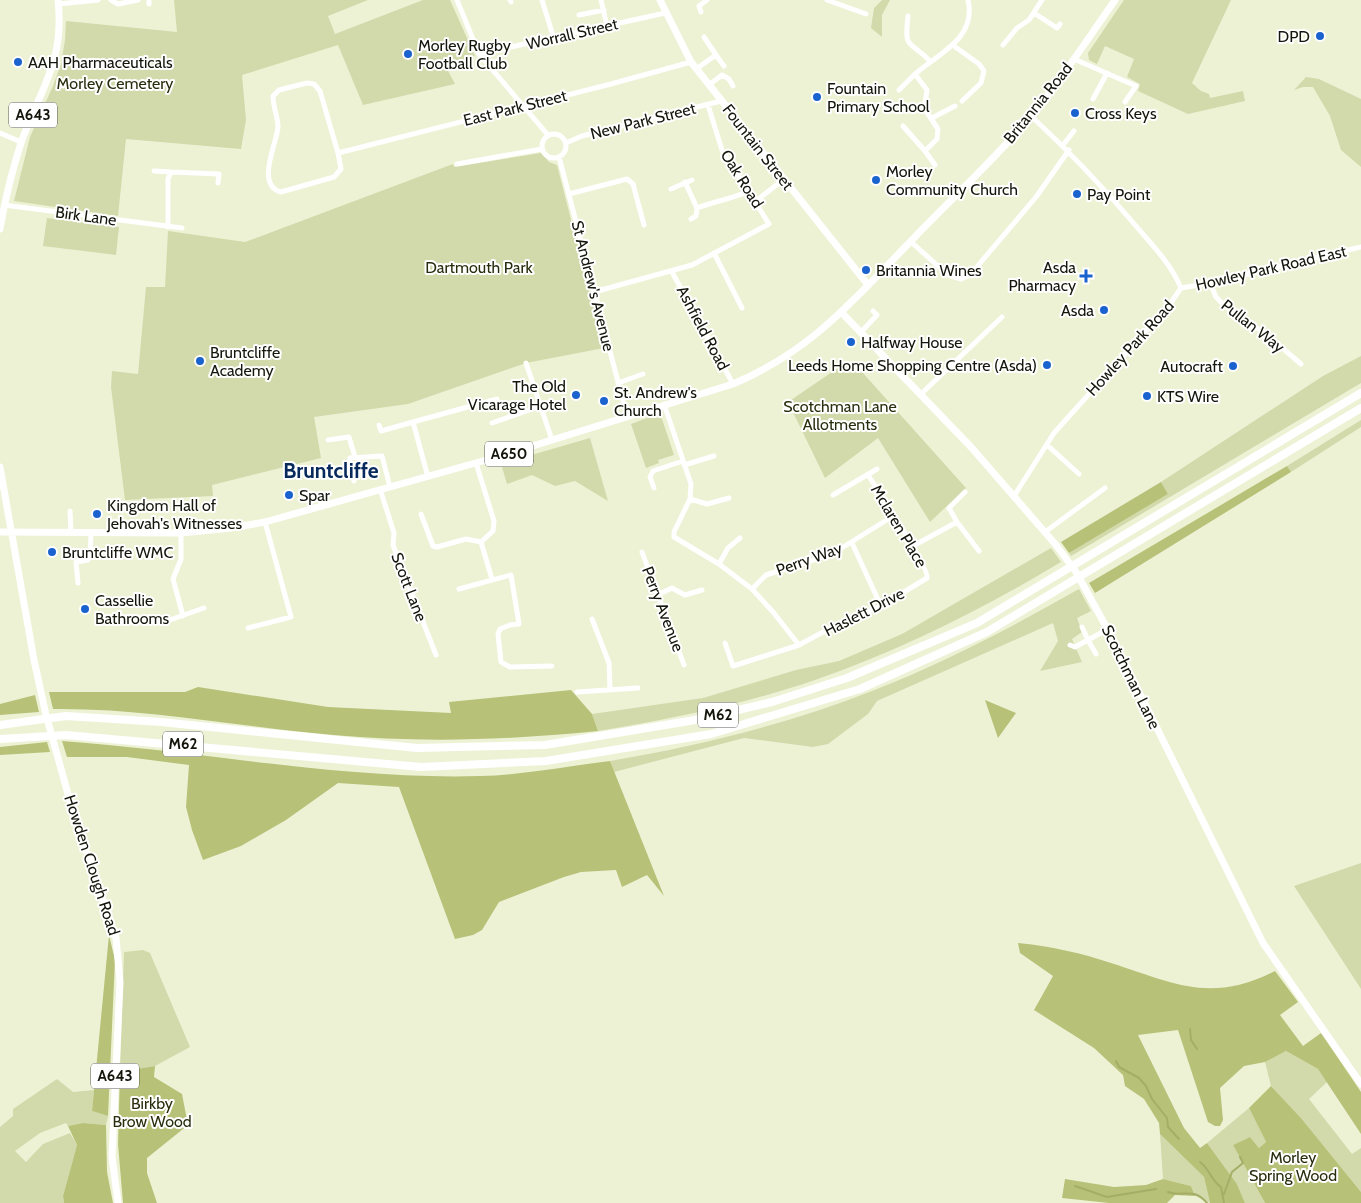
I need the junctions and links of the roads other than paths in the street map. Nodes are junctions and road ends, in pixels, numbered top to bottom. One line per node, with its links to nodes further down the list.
1 (98, 0): 13 (street)
2 (110, 0): 3 (street)
3 (138, 0)
4 (457, 0): 27 (street)
5 (542, 0): 24 (street)
6 (601, 0): 14 (street)
7 (660, 0): 16 (main road, Fountain Street)
8 (707, 0): 15 (street)
9 (828, 0): 18 (street)
10 (968, 0): 26 (street)
11 (1042, 0): 17 (street)
12 (1115, 0): 29 (main road, Britannia Road / A650)
13 (58, 2): 52 (main road, A643)
14 (604, 10): 19 (street, Worrall Street); 22 (street)
15 (701, 12)
16 (665, 13): 22 (street, Worrall Street); 30 (main road, Fountain Street)
17 (1034, 13): 21 (street); 25 (street)
18 (866, 14)
19 (579, 15)
20 (908, 16): 31 (street)
21 (1060, 24)
22 (607, 26): 24 (street, Worrall Street)
23 (704, 38): 28 (street)
24 (554, 39): 27 (street, Worrall Street)
25 (1003, 45)
26 (954, 46): 31 (street); 41 (street)
27 (479, 54): 44 (street)
28 (716, 55): 32 (street); 33 (street)
29 (1074, 59): 34 (street); 46 (main road, Britannia Road / A650)
30 (691, 62): 33 (main road, Fountain Street); 44 (street, East Park Street)
31 (930, 62): 35 (street)
32 (724, 66)
33 (696, 69): 36 (main road, Fountain Street)
34 (1107, 73): 39 (street); 42 (street)
35 (915, 74): 38 (street); 47 (street)
36 (709, 85): 37 (street); 40 (main road, Fountain Street)
37 (733, 86)
38 (899, 90)
39 (1093, 99)
40 (722, 101): 43 (street, New Park Street); 64 (main road, Fountain Street)
41 (962, 102)
42 (1125, 102)
43 (708, 105): 53 (street, New Park Street); 69 (street, Oak Road)
44 (522, 106): 51 (street); 58 (street, East Park Street)
45 (954, 106): 47 (street)
46 (1031, 116): 54 (street, Howley Park Road); 79 (main road, Britannia Road / A650)
47 (932, 118): 57 (street)
48 (903, 126): 57 (street)
49 (1074, 131): 54 (street)
50 (0, 133): 52 (street)
51 (548, 135): 53 (street); 55 (street)
52 (21, 142): 72 (main road, A643)
53 (566, 143): 59 (street)
54 (1063, 144): 56 (street, Howley Park Road)
55 (542, 149): 59 (street); 60 (street)
56 (1068, 150): 79 (street); 85 (street, Howley Park Road)
57 (925, 151): 61 (street)
58 (338, 153): 58 (street)
59 (558, 157): 70 (street, St Andrew's Avenue)
60 (457, 164)
61 (935, 165)
62 (154, 171): 63 (street)
63 (171, 172): 67 (street); 76 (street)
64 (784, 179): 71 (street); 84 (main road, Fountain Street)
65 (692, 180): 66 (street)
66 (685, 182): 68 (street); 73 (street)
67 (218, 183)
68 (671, 188)
69 (749, 191): 71 (street, Oak Road); 73 (street)
70 (569, 194): 75 (street); 86 (street, St Andrew's Avenue)
71 (756, 201): 81 (street, Oak Road)
72 (4, 205): 76 (street, Birk Lane); 78 (main road, A643)
73 (697, 208): 74 (street)
74 (691, 219)
75 (644, 225)
76 (168, 227): 77 (street, Birk Lane)
77 (182, 228)
78 (0, 229)
79 (910, 241): 84 (main road, Britannia Road / A650)
80 (1361, 247): 83 (street, Howley Park Road East)
81 (714, 253): 82 (street); 87 (street)
82 (672, 272): 86 (street); 96 (street, Ashfield Road)
83 (1210, 283): 85 (street, Howley Park Road East); 93 (street, Pullan Way)
84 (868, 285): 89 (main road, A650)
85 (1181, 288): 109 (street, Howley Park Road)
86 (594, 292): 95 (street, St Andrew's Avenue)
87 (742, 308)
88 (873, 312): 91 (street)
89 (842, 313): 91 (main road, Scotchman Lane); 96 (main road, A650)
90 (1002, 316): 98 (street)
91 (861, 332): 98 (main road, Scotchman Lane)
92 (526, 363): 101 (street)
93 (1301, 364)
94 (642, 374): 95 (street)
95 (618, 383): 103 (street, St Andrew's Avenue)
96 (733, 384): 100 (main road, A650)
97 (1361, 393): 175 (highway, M62)
98 (921, 394): 127 (main road, Scotchman Lane)
99 (497, 399): 104 (street)
100 (664, 404): 103 (main road, A650); 113 (street)
101 (541, 406): 105 (street); 108 (street)
102 (1361, 408): 176 (highway, M62)
103 (627, 416): 108 (main road, A650)
104 (413, 422): 106 (street); 118 (street)
105 (492, 423)
106 (381, 431)
107 (328, 440): 111 (street)
108 (552, 440): 112 (main road, A650)
109 (1046, 445): 117 (street); 127 (street, Howley Park Road)
110 (714, 456): 113 (street)
111 (355, 457): 119 (street); 120 (street)
112 (476, 463): 118 (main road, A650); 143 (street)
113 (684, 463): 121 (street); 129 (street)
114 (0, 467): 125 (main road, A643)
115 (876, 469): 116 (street, Mclaren Place)
116 (868, 474): 126 (street, Mclaren Place); 133 (street, Mclaren Place)
117 (1079, 474)
118 (428, 477): 120 (main road, A650)
119 (354, 481)
120 (390, 487): 123 (main road, A650)
121 (654, 488)
122 (1105, 488): 141 (street)
123 (380, 489): 134 (main road, A650); 168 (street, Scott Lane)
124 (965, 492): 135 (street)
125 (4, 494): 130 (main road); 137 (main road, A643)
126 (833, 495)
127 (1014, 496): 141 (main road, Scotchman Lane)
128 (729, 498): 129 (street)
129 (690, 499): 148 (street)
130 (0, 508)
131 (70, 511): 138 (street)
132 (421, 514): 143 (street)
133 (893, 516): 144 (street, Perry Way); 145 (street, Mclaren Place)
134 (266, 522): 140 (main road, A650); 162 (street)
135 (957, 522): 145 (street); 146 (street)
136 (0, 532): 137 (main road, A650)
137 (11, 533): 138 (main road, A650); 178 (main road, Howden Clough Road / A643)
138 (71, 533): 139 (main road, A650)
139 (91, 533): 140 (main road, A650); 151 (street)
140 (181, 533): 158 (street)
141 (1047, 534): 163 (main road, Scotchman Lane)
142 (740, 538): 148 (street)
143 (481, 542): 150 (street)
144 (852, 543): 153 (street, Perry Way); 156 (street)
145 (914, 546): 149 (street, Mclaren Place)
146 (979, 551)
147 (642, 552): 155 (street, Perry Avenue)
148 (719, 564): 153 (street)
149 (927, 578): 156 (street, Haslett Drive)
150 (492, 579): 152 (street); 171 (street)
151 (78, 583)
152 (459, 589)
153 (752, 589): 166 (street)
154 (702, 590): 155 (street)
155 (656, 595): 170 (street, Perry Avenue)
156 (880, 606): 166 (street, Haslett Drive)
157 (204, 608): 158 (street)
158 (183, 616): 160 (street)
159 (592, 618): 173 (street)
160 (164, 622)
161 (1082, 627): 164 (street)
162 (248, 628)
163 (1108, 629): 164 (street); 177 (main road, Scotchman Lane)
164 (1088, 640): 167 (street); 169 (street)
165 (725, 643): 166 (street, Haslett Drive)
166 (799, 645)
167 (1070, 645)
168 (436, 654)
169 (1096, 654)
170 (684, 665)
171 (552, 666)
172 (638, 688): 173 (street)
173 (610, 689): 174 (street)
174 (577, 692)
175 (0, 725)
176 (0, 739)
177 (1361, 1084)
178 (118, 1203)

